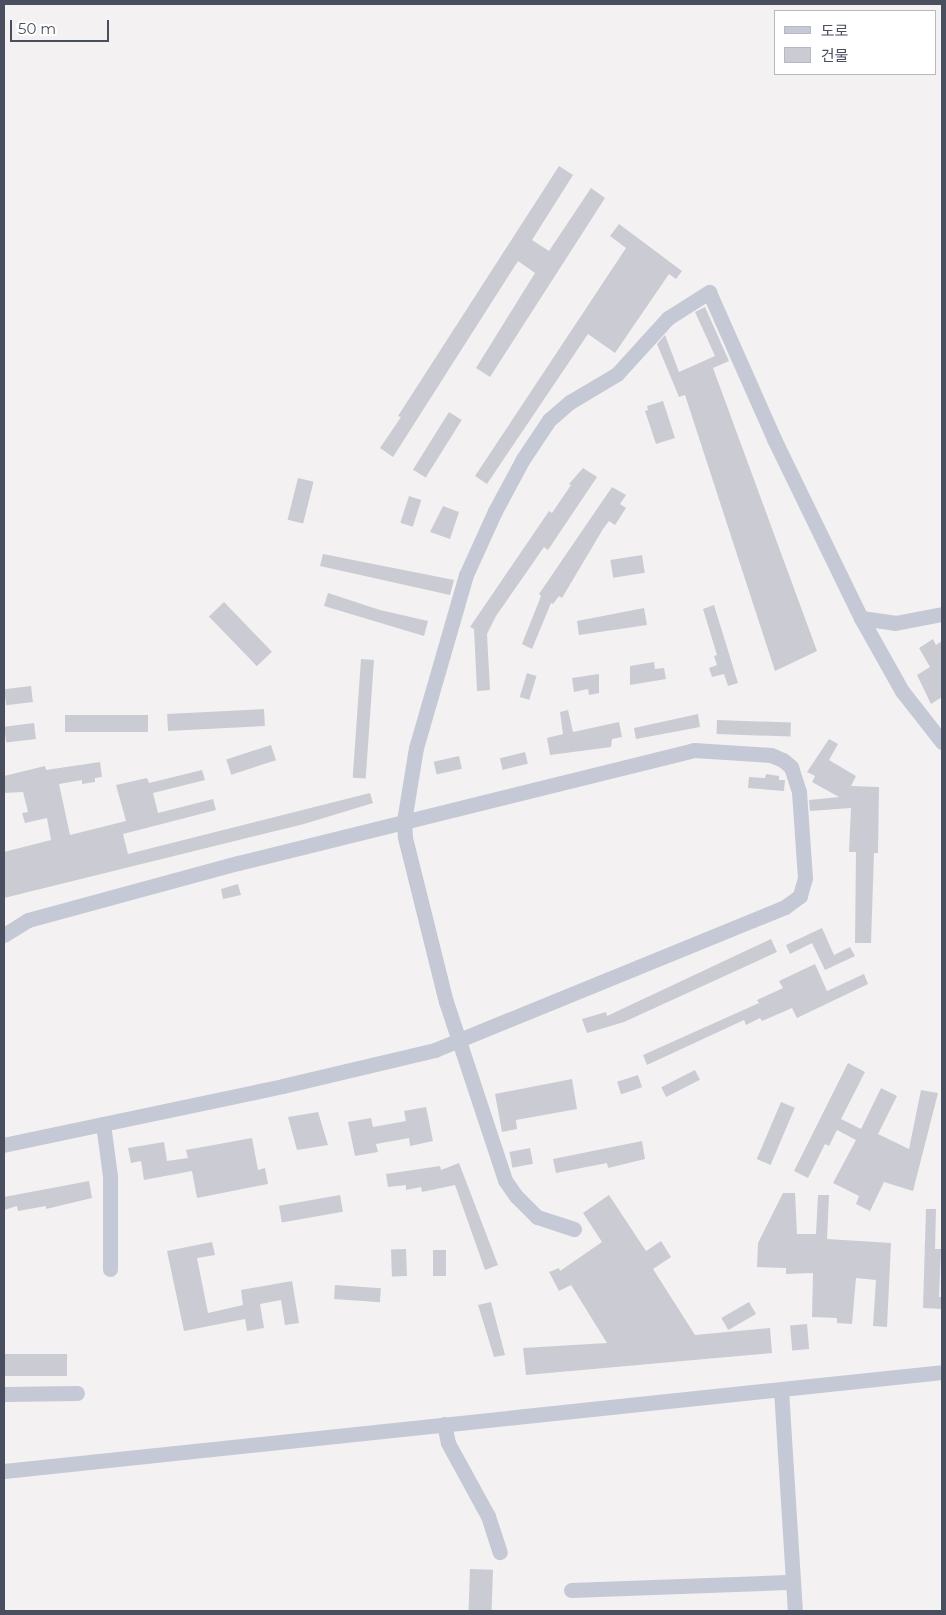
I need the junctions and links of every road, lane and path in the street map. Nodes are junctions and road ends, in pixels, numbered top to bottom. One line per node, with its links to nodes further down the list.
1 (942, 614): 2 (street)
2 (861, 618): 3 (street); 4 (street)
3 (942, 742)
4 (404, 821): 5 (street); 6 (street); 6 (street)
5 (4, 935)
6 (461, 1042): 7 (street); 9 (street)
7 (103, 1124): 8 (street); 10 (street)
8 (4, 1145)
9 (574, 1230)
10 (110, 1268)
11 (942, 1372): 12 (street)
12 (781, 1390): 15 (street); 18 (street)
13 (77, 1393): 14 (street)
14 (4, 1394)
15 (444, 1424): 16 (street); 17 (street)
16 (4, 1471)
17 (500, 1552)
18 (794, 1582): 19 (street); 20 (street)
19 (571, 1590)
20 (795, 1611)

